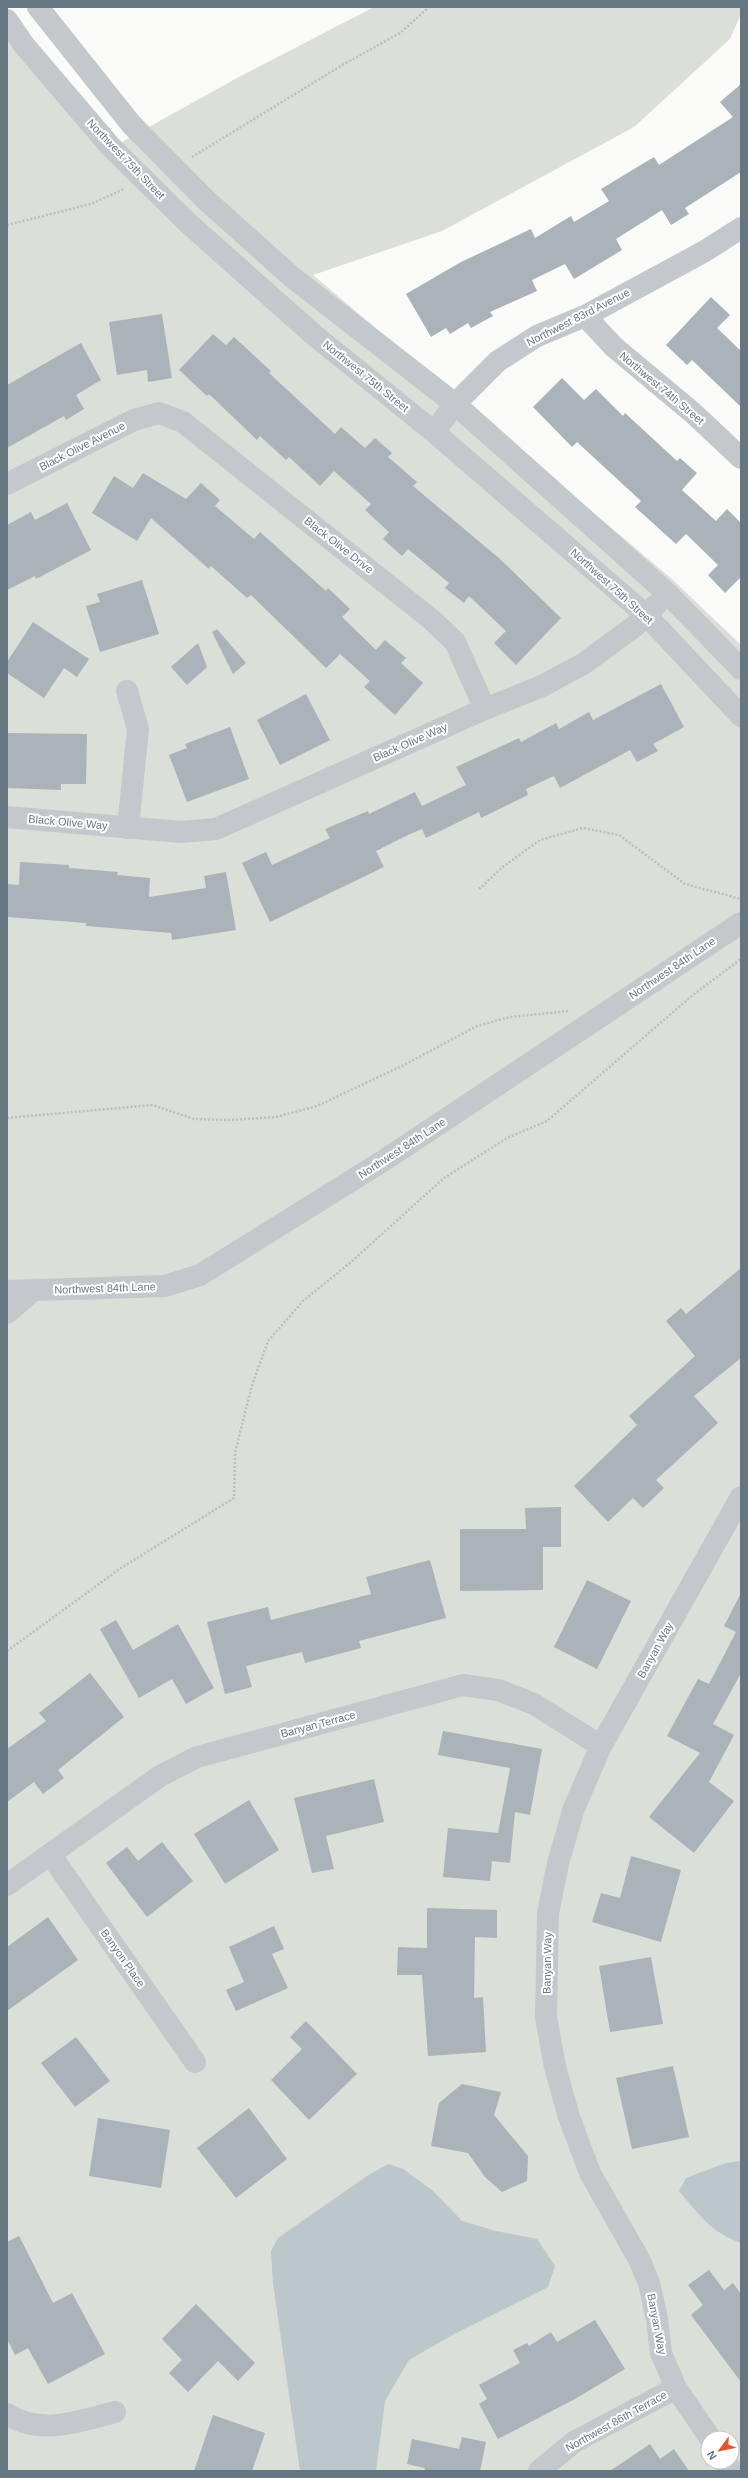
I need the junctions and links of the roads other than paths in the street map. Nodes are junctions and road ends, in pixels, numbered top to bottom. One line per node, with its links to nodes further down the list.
1 (38, 7): 5 (street)
2 (7, 20): 7 (street, Northwest 75th Street)
3 (741, 228): 4 (street, Northwest 83rd Avenue)
4 (585, 316): 5 (street, Northwest 83rd Avenue); 8 (street, Northwest 74th Street)
5 (455, 404): 7 (street, Northwest 83rd Avenue); 10 (street)
6 (159, 413): 9 (street, Black Olive Avenue); 14 (street, Black Olive Drive)
7 (434, 432): 11 (street, Northwest 75th Street)
8 (741, 458)
9 (7, 484)
10 (668, 594): 11 (street, Black Olive Way); 12 (street)
11 (646, 615): 14 (street, Black Olive Way); 15 (street, Northwest 75th Street)
12 (741, 669)
13 (127, 691): 17 (street)
14 (485, 709): 17 (street, Black Olive Way)
15 (741, 716)
16 (7, 817): 17 (street, Black Olive Way)
17 (128, 828)
18 (741, 923): 19 (street, Northwest 84th Lane)
19 (34, 1290): 20 (street, Northwest 84th Lane); 21 (street)
20 (7, 1291)
21 (7, 1313)
22 (741, 1497): 23 (street, Banyan Way)
23 (601, 1746): 24 (street, Banyan Terrace); 27 (street, Banyan Way)
24 (50, 1854): 25 (street, Banyan Terrace); 26 (street, Banyon Place)
25 (7, 1884)
26 (195, 2062)
27 (676, 2388): 30 (street, Banyan Way); 31 (street, Northwest 86th Terrace)
28 (115, 2412): 29 (street)
29 (7, 2414)
30 (705, 2430)
31 (539, 2471)

